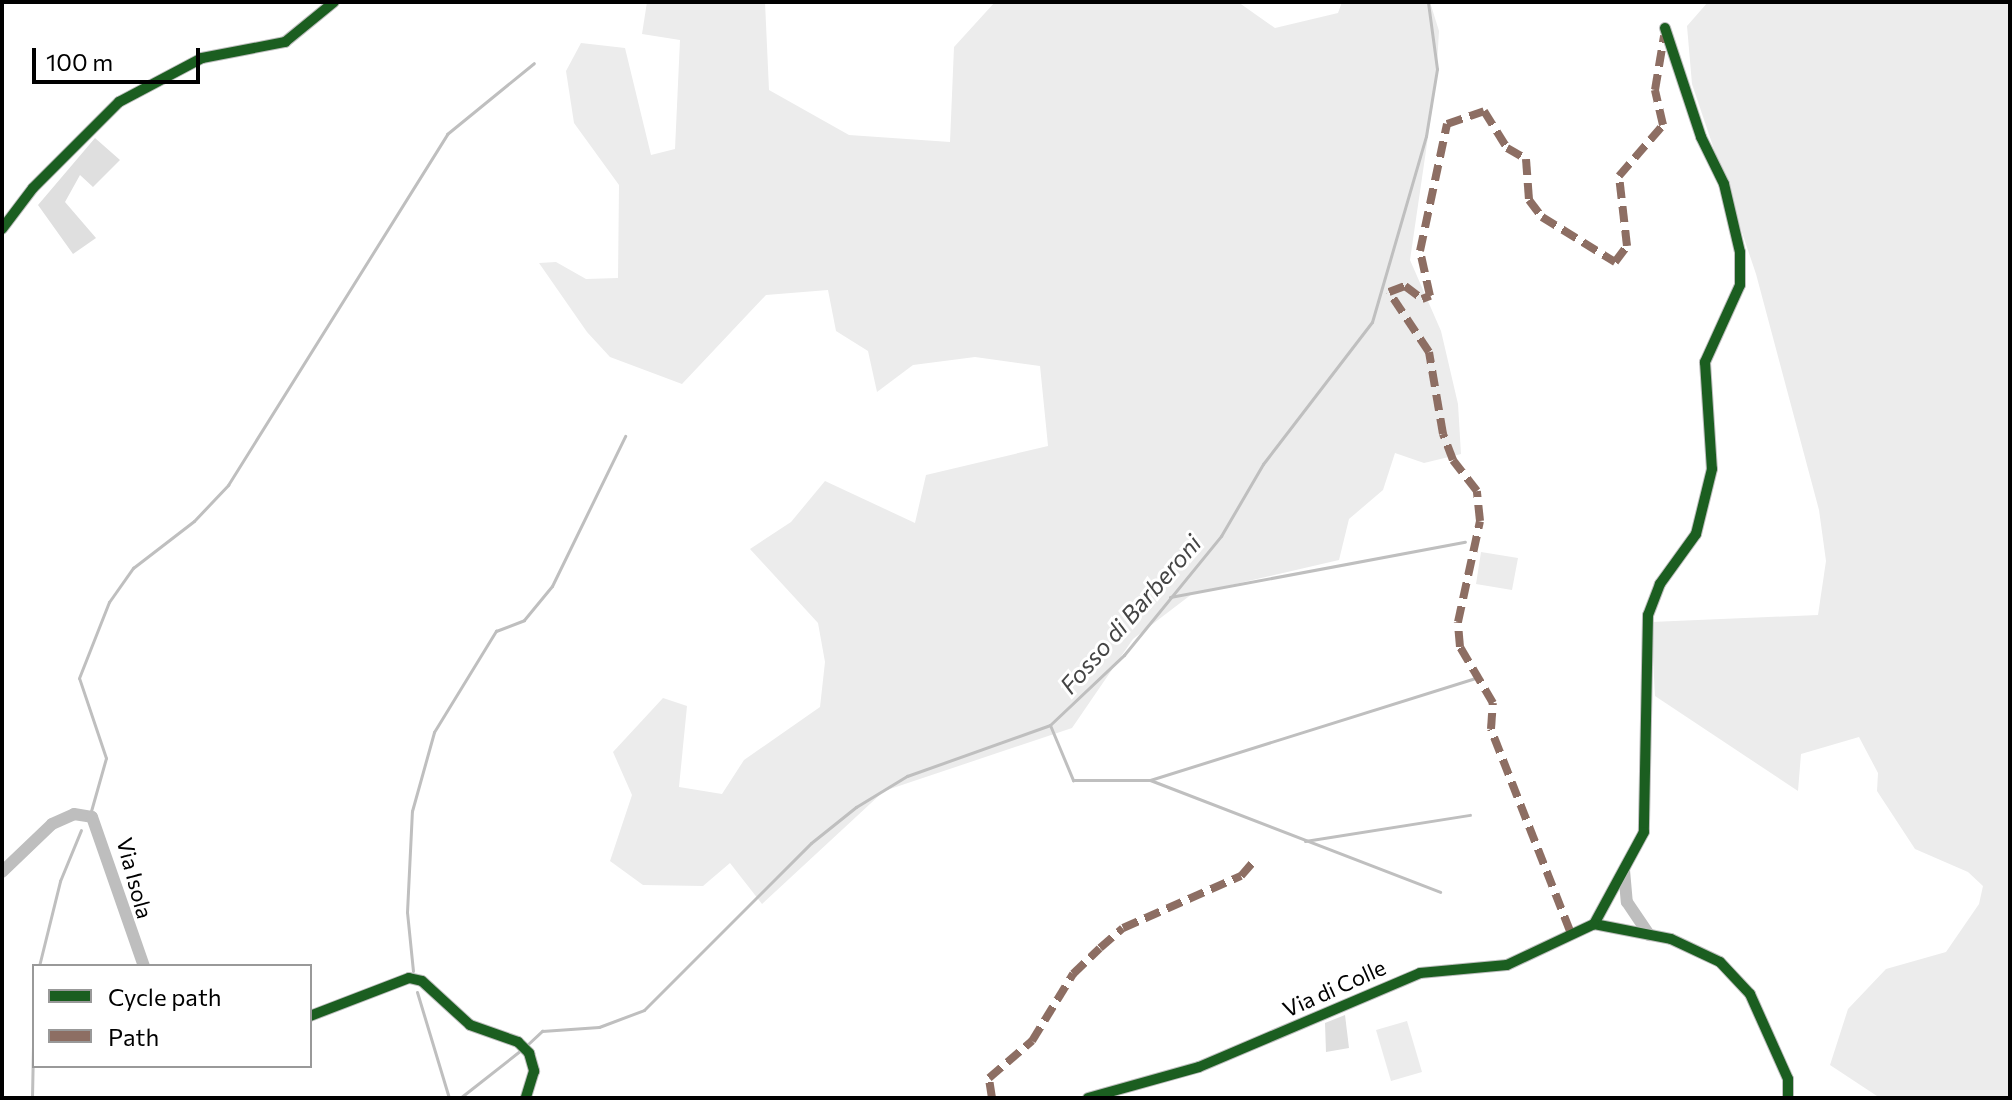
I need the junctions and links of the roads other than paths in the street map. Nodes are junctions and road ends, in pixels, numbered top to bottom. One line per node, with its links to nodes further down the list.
1 (334, 2): 3 (street)
2 (1665, 28): 4 (street)
3 (2, 229)
4 (1625, 867): 6 (street); 7 (street)
5 (2, 872): 8 (street, Via Isola)
6 (1594, 924): 7 (street); 11 (street, Via di Colle)
7 (1649, 935): 12 (street)
8 (143, 964)
9 (312, 1015): 10 (street)
10 (526, 1098)
11 (1088, 1098)
12 (1788, 1098)

